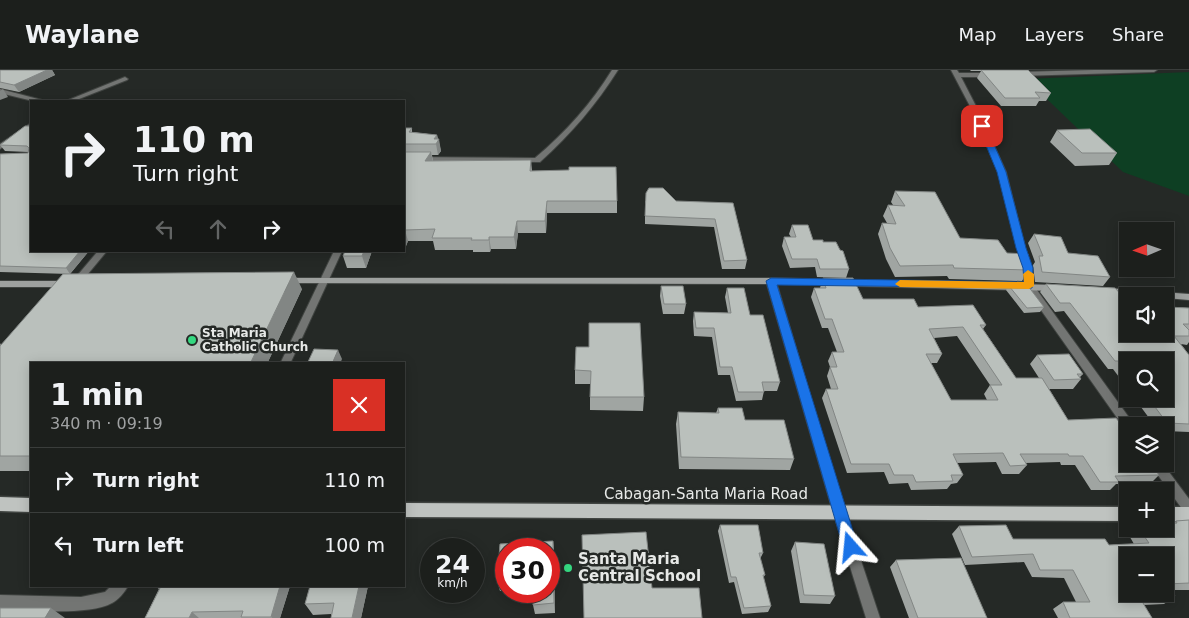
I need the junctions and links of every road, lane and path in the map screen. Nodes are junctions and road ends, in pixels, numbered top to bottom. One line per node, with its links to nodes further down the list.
1 (615, 70): 12 (street)
2 (1154, 70): 5 (street)
3 (956, 73): 4 (street); 19 (street)
4 (996, 74)
5 (1015, 74)
6 (125, 79): 9 (street)
7 (0, 91): 8 (street)
8 (36, 100)
9 (72, 100)
10 (30, 126): 11 (street)
11 (0, 147)
12 (405, 159)
13 (102, 252): 18 (street)
14 (338, 252): 15 (street)
15 (326, 280): 16 (street); 17 (street); 23 (street)
16 (278, 281)
17 (771, 281): 19 (street); 30 (street)
18 (0, 284)
19 (1029, 286): 20 (street); 24 (street)
20 (1068, 289)
21 (1098, 291): 22 (street)
22 (1189, 297)
23 (285, 362)
24 (1123, 417)
25 (1162, 472): 28 (street)
26 (0, 504): 27 (main road)
27 (30, 505)
28 (1189, 509)
29 (405, 510): 30 (main road, Cabagan-Santa Maria Road)
30 (839, 512): 31 (main road, Cabagan-Santa Maria Road); 36 (street)
31 (1119, 514)
32 (1174, 514): 33 (main road)
33 (1189, 514)
34 (120, 587): 35 (street)
35 (0, 602)
36 (873, 618)

